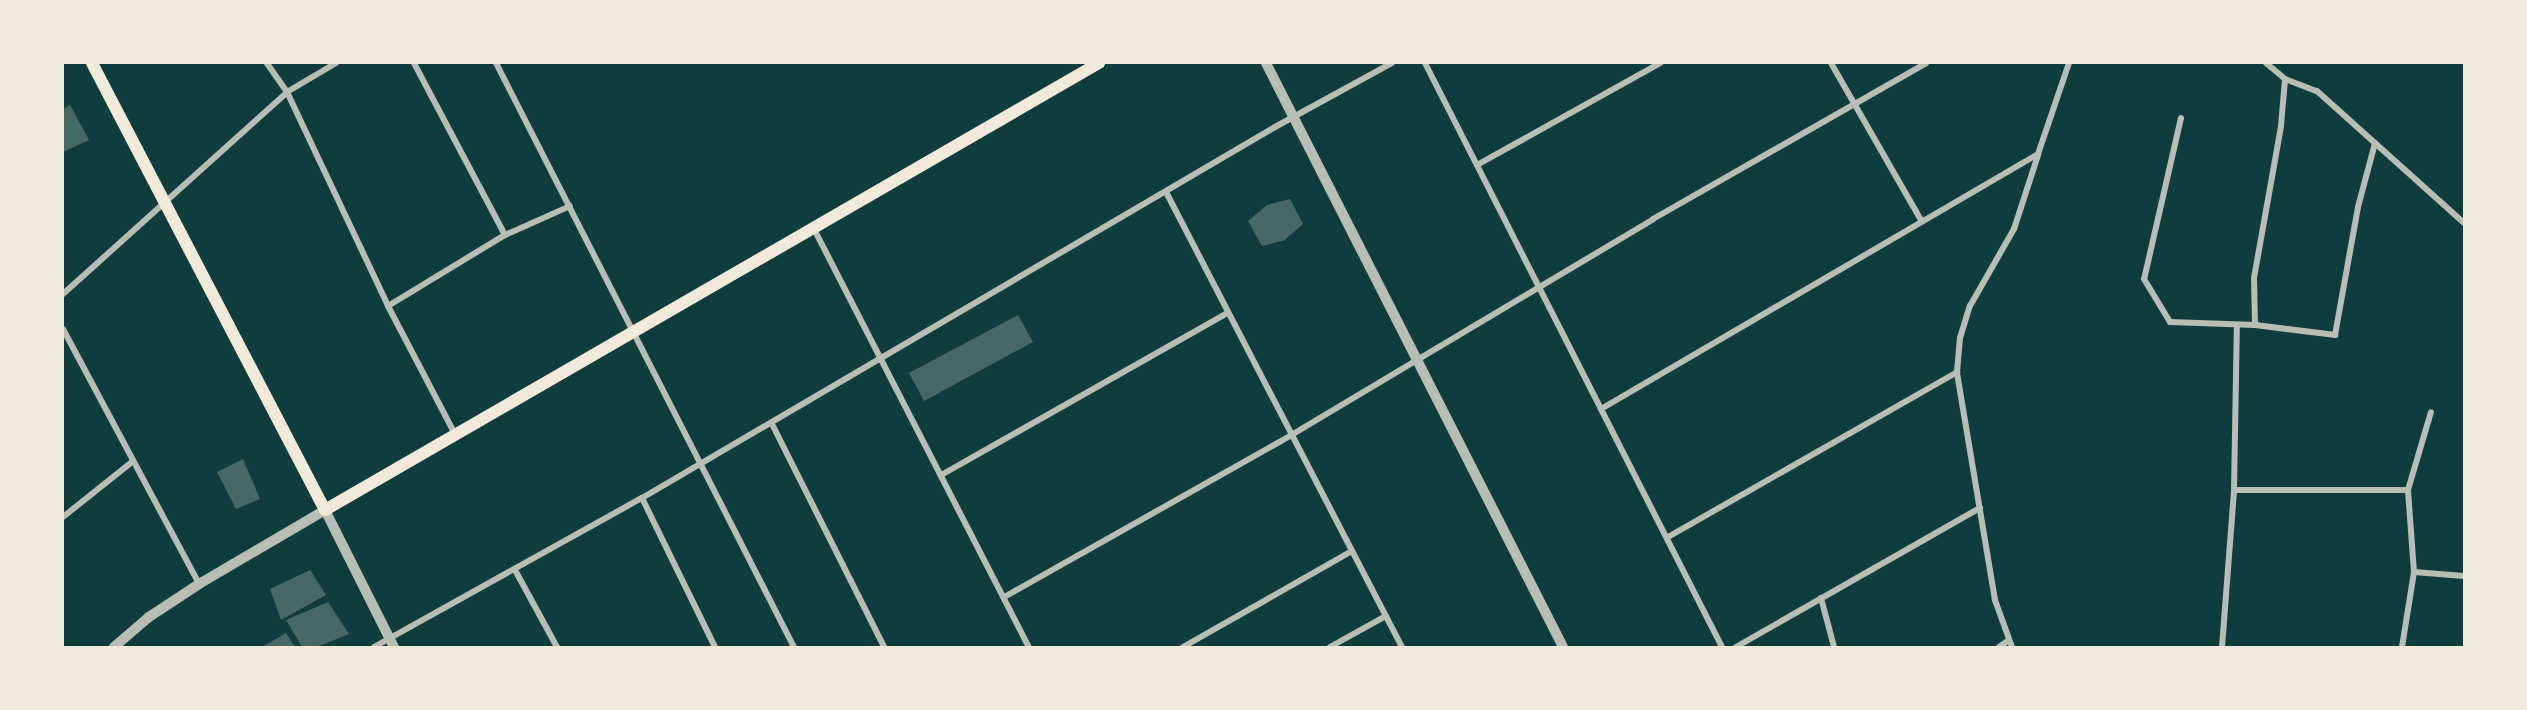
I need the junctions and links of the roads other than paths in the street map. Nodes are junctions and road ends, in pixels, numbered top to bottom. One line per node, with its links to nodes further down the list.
1 (92, 63): 24 (main road)
2 (267, 63): 16 (street)
3 (336, 63): 16 (street)
4 (414, 63): 29 (street)
5 (496, 63): 25 (street)
6 (1099, 63): 28 (main road)
7 (1266, 63): 18 (street)
8 (1392, 63): 18 (street)
9 (1425, 63): 22 (street)
10 (1660, 63): 22 (street)
11 (1831, 63): 17 (street)
12 (1926, 63): 17 (street)
13 (2069, 63): 21 (street)
14 (2266, 63): 15 (street)
15 (2285, 79): 20 (street); 35 (street)
16 (287, 92): 24 (street); 32 (street)
17 (1855, 104): 26 (street); 30 (street)
18 (1293, 117): 23 (street); 39 (street)
19 (2181, 118): 34 (street)
20 (2375, 143): 27 (street); 35 (street)
21 (2038, 154): 26 (street); 40 (street)
22 (1477, 165): 30 (street)
23 (1166, 192): 33 (street); 38 (street)
24 (164, 199): 31 (street); 53 (main road)
25 (570, 206): 29 (street); 37 (street)
26 (1921, 220): 41 (street)
27 (2464, 223)
28 (814, 229): 37 (main road); 38 (street)
29 (505, 235): 32 (street)
30 (1537, 287): 39 (street); 41 (street)
31 (63, 294)
32 (388, 306): 44 (street)
33 (1227, 314): 45 (street); 48 (street)
34 (2237, 325): 35 (street); 49 (street)
35 (2255, 325)
36 (63, 329): 46 (street)
37 (635, 329): 44 (main road); 47 (street)
38 (884, 358): 43 (street); 48 (street)
39 (1415, 360): 45 (street); 76 (street)
40 (1958, 372): 52 (street); 55 (street)
41 (1601, 409): 55 (street)
42 (2431, 412): 50 (street)
43 (772, 424): 47 (street); 71 (street)
44 (455, 434): 53 (main road)
45 (1293, 434): 56 (street); 61 (street)
46 (132, 462): 54 (street); 60 (street)
47 (702, 464): 51 (street); 70 (street)
48 (943, 474): 61 (street)
49 (2234, 490): 50 (street); 81 (street)
50 (2408, 490): 58 (street)
51 (642, 498): 57 (street); 69 (street)
52 (1980, 508): 62 (street); 65 (street)
53 (325, 510): 60 (street); 64 (street)
54 (63, 517)
55 (1668, 537): 77 (street)
56 (1352, 551): 63 (street); 73 (street)
57 (515, 570): 64 (street); 68 (street)
58 (2414, 572): 59 (street); 82 (street)
59 (2464, 576)
60 (199, 584): 66 (street)
61 (1006, 596): 72 (street)
62 (1821, 598): 78 (street); 79 (street)
63 (1386, 616): 74 (street); 75 (street)
64 (392, 642): 67 (street)
65 (2010, 644): 80 (street)
66 (114, 647)
67 (374, 647)
68 (556, 647)
69 (715, 647)
70 (794, 647)
71 (884, 647)
72 (1029, 647)
73 (1183, 647)
74 (1330, 647)
75 (1402, 647)
76 (1563, 647)
77 (1722, 647)
78 (1736, 647)
79 (1834, 647)
80 (1999, 647)
81 (2222, 647)
82 (2402, 647)

